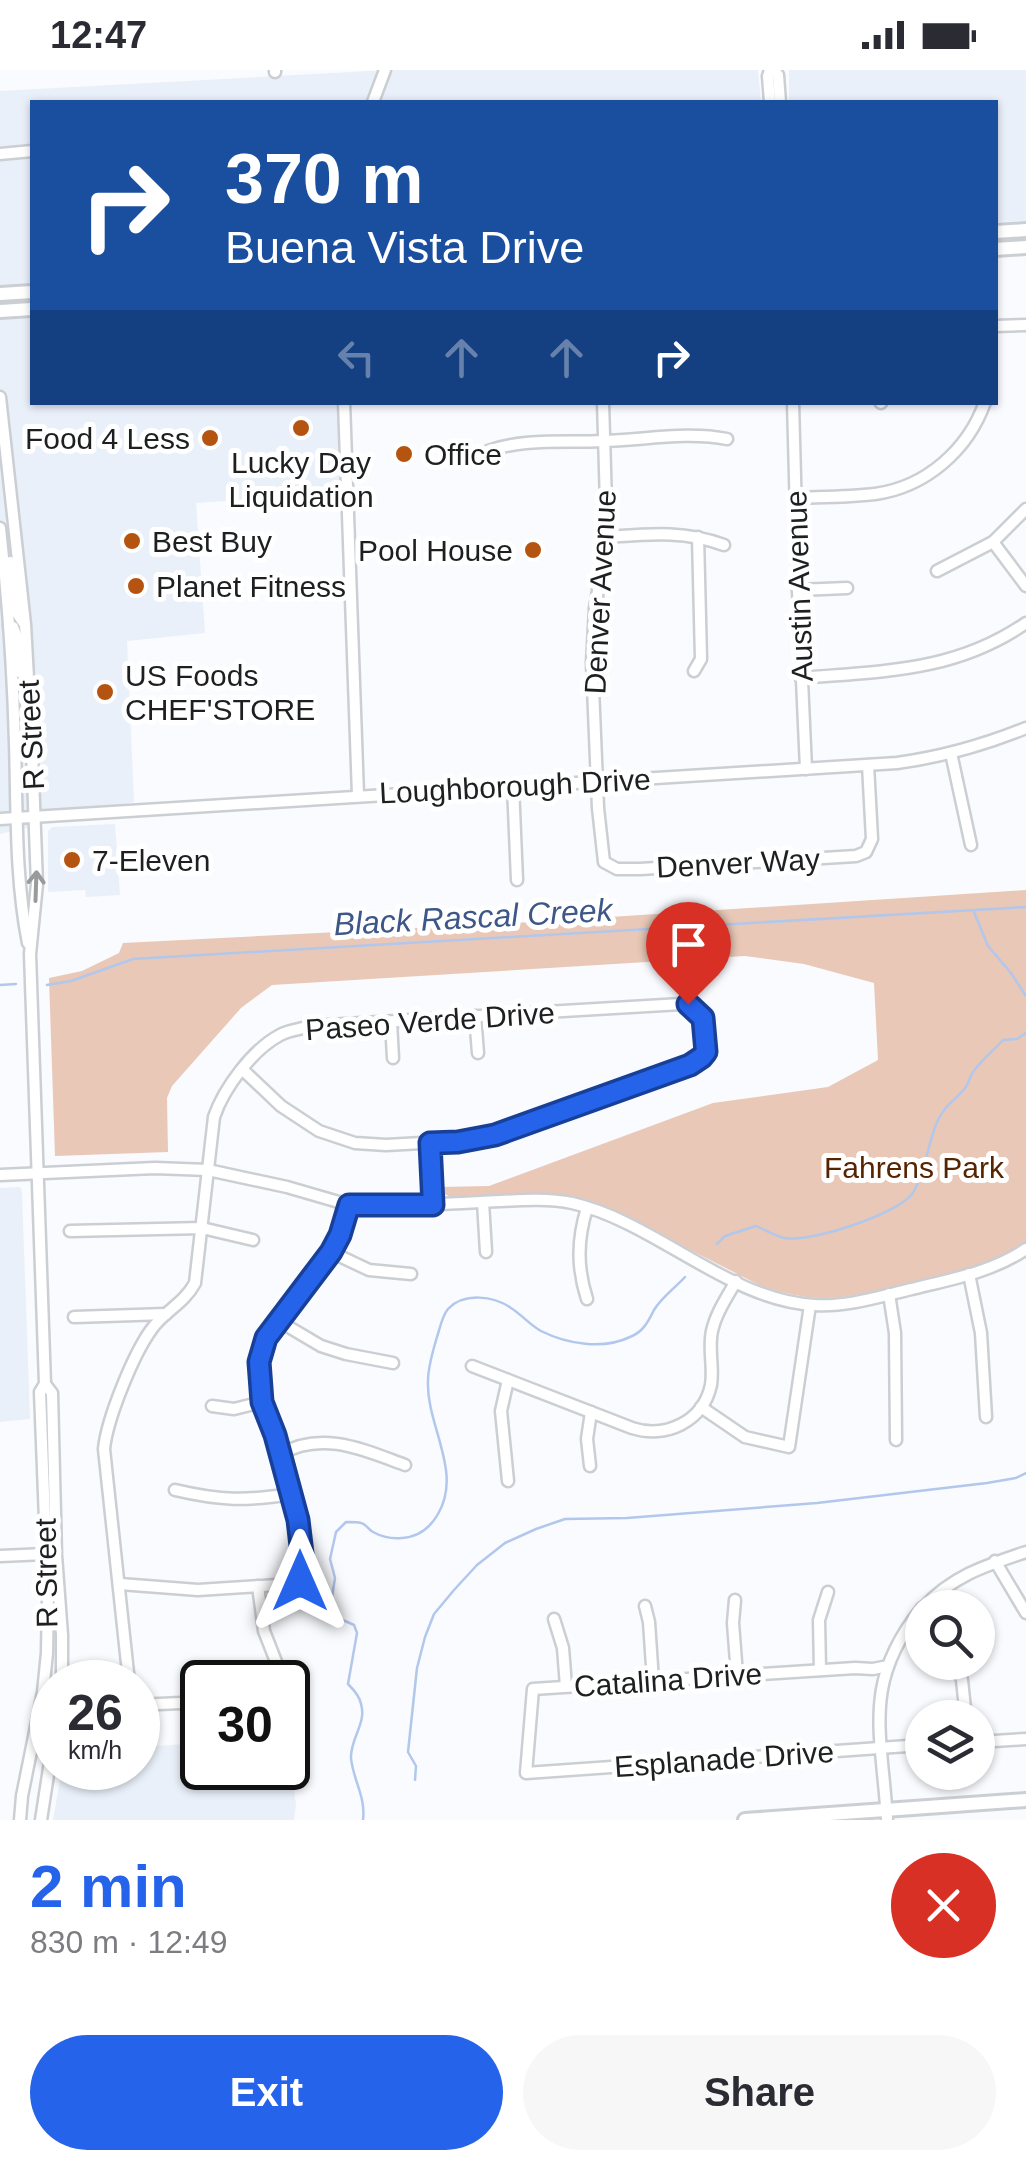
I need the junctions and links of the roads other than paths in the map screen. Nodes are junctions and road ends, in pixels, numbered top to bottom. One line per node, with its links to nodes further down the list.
1 (385, 70): 3 (street)
2 (772, 70): 4 (street)
3 (373, 100)
4 (772, 100)
5 (30, 151): 6 (street)
6 (0, 154)
7 (1026, 230): 8 (main road)
8 (998, 232)
9 (1026, 247): 10 (main road)
10 (998, 249)
11 (30, 292): 12 (main road)
12 (0, 294)
13 (30, 308): 14 (main road)
14 (0, 311)
15 (1026, 325): 16 (street)
16 (998, 326)
17 (0, 398): 22 (street, R Street)
18 (344, 405): 52 (street)
19 (603, 405): 24 (street, Denver Avenue)
20 (793, 405): 28 (street, Austin Avenue)
21 (983, 405): 28 (street)
22 (2, 428): 27 (street, R Street)
23 (726, 439): 24 (street)
24 (604, 441): 26 (street); 31 (street, Denver Avenue)
25 (0, 445): 27 (street)
26 (488, 451)
27 (11, 497): 41 (street, R Street)
28 (796, 498): 39 (street, Austin Avenue)
29 (1026, 509): 33 (street)
30 (0, 528): 35 (street, R Street)
31 (607, 537): 32 (street); 50 (street, Denver Avenue)
32 (698, 537): 34 (street); 43 (street)
33 (993, 542): 36 (street); 37 (street)
34 (724, 545)
35 (2, 548): 41 (street); 42 (street, R Street)
36 (937, 571)
37 (1026, 586)
38 (847, 588): 39 (street)
39 (798, 590): 44 (street, Austin Avenue)
40 (1026, 623): 44 (street)
41 (25, 624): 45 (street, R Street)
42 (9, 626): 45 (street); 54 (street, R Street)
43 (694, 671)
44 (801, 678): 49 (street, Austin Avenue)
45 (29, 692): 53 (street, R Street)
46 (1026, 728): 47 (street, Loughborough Drive)
47 (952, 753): 48 (street, Loughborough Drive); 56 (street)
48 (868, 765): 49 (street, Loughborough Drive); 50 (street, Denver Way)
49 (806, 769): 50 (street, Loughborough Drive)
50 (598, 781): 51 (street, Loughborough Drive)
51 (514, 786): 52 (street, Loughborough Drive); 57 (street)
52 (358, 795): 53 (street, Loughborough Drive)
53 (34, 817): 54 (street, Loughborough Drive); 58 (street, R Street, one-way to 53)
54 (17, 818): 55 (street, Loughborough Drive); 58 (street, R Street)
55 (0, 819)
56 (970, 845)
57 (516, 880)
58 (30, 954): 66 (street, R Street)
59 (475, 1016): 60 (street, Paseo Verde Drive); 61 (street); 64 (street, Paseo Verde Drive)
60 (391, 1022): 62 (street); 63 (street, Paseo Verde Drive)
61 (478, 1053)
62 (393, 1058)
63 (243, 1070): 64 (street); 65 (street, Paseo Verde Drive)
64 (430, 1143): 70 (street)
65 (208, 1170): 66 (street); 69 (street); 72 (street, Paseo Verde Drive)
66 (37, 1173): 67 (street); 90 (street, R Street)
67 (0, 1175)
68 (483, 1202): 70 (street); 71 (street); 77 (street)
69 (349, 1205): 70 (street); 76 (street)
70 (433, 1205)
71 (587, 1208): 80 (street); 82 (street)
72 (202, 1228): 73 (street); 74 (street); 84 (street, Paseo Verde Drive)
73 (70, 1232)
74 (252, 1240)
75 (1026, 1249): 79 (street)
76 (331, 1252): 78 (street); 86 (street)
77 (486, 1252)
78 (411, 1274)
79 (969, 1274): 81 (street); 95 (street)
80 (736, 1281): 83 (street); 93 (street)
81 (889, 1294): 83 (street); 96 (street)
82 (587, 1299)
83 (810, 1305): 93 (street)
84 (167, 1314): 85 (street); 107 (street, Paseo Verde Drive)
85 (74, 1317)
86 (277, 1320): 87 (street); 91 (street)
87 (393, 1363)
88 (472, 1366): 89 (street)
89 (508, 1380): 94 (street); 100 (street)
90 (45, 1384): 104 (street, R Street); 116 (street, R Street)
91 (262, 1402): 92 (street); 97 (street)
92 (212, 1406)
93 (701, 1407): 94 (street)
94 (591, 1412): 99 (street)
95 (986, 1417)
96 (896, 1440)
97 (280, 1454): 98 (street); 102 (street)
98 (405, 1465)
99 (590, 1466)
100 (508, 1481)
101 (176, 1490): 102 (street)
102 (292, 1494): 108 (street)
103 (1026, 1552): 106 (street)
104 (46, 1554): 105 (street); 132 (street, R Street)
105 (0, 1556)
106 (995, 1562): 109 (street); 113 (street)
107 (120, 1584): 108 (street); 117 (street, Paseo Verde Drive)
108 (258, 1586): 118 (street)
109 (943, 1590)
110 (828, 1592): 120 (street)
111 (735, 1600): 121 (street)
112 (645, 1606): 122 (street)
113 (1026, 1613)
114 (554, 1619): 123 (street)
115 (905, 1632): 119 (street)
116 (61, 1660)
117 (127, 1660)
118 (275, 1660)
119 (888, 1666): 120 (street, Catalina Drive); 127 (street)
120 (820, 1670): 121 (street, Catalina Drive)
121 (736, 1675): 122 (street, Catalina Drive)
122 (653, 1681): 123 (street, Catalina Drive)
123 (566, 1686): 128 (street, Catalina Drive)
124 (1026, 1739): 125 (street)
125 (995, 1741)
126 (905, 1746): 127 (street, Esplanade Drive)
127 (879, 1748): 128 (street, Esplanade Drive); 131 (street)
128 (526, 1773)
129 (46, 1790): 133 (street)
130 (1026, 1800): 131 (main road)
131 (887, 1815): 134 (main road)
132 (20, 1820)
133 (42, 1820)
134 (745, 1820)

